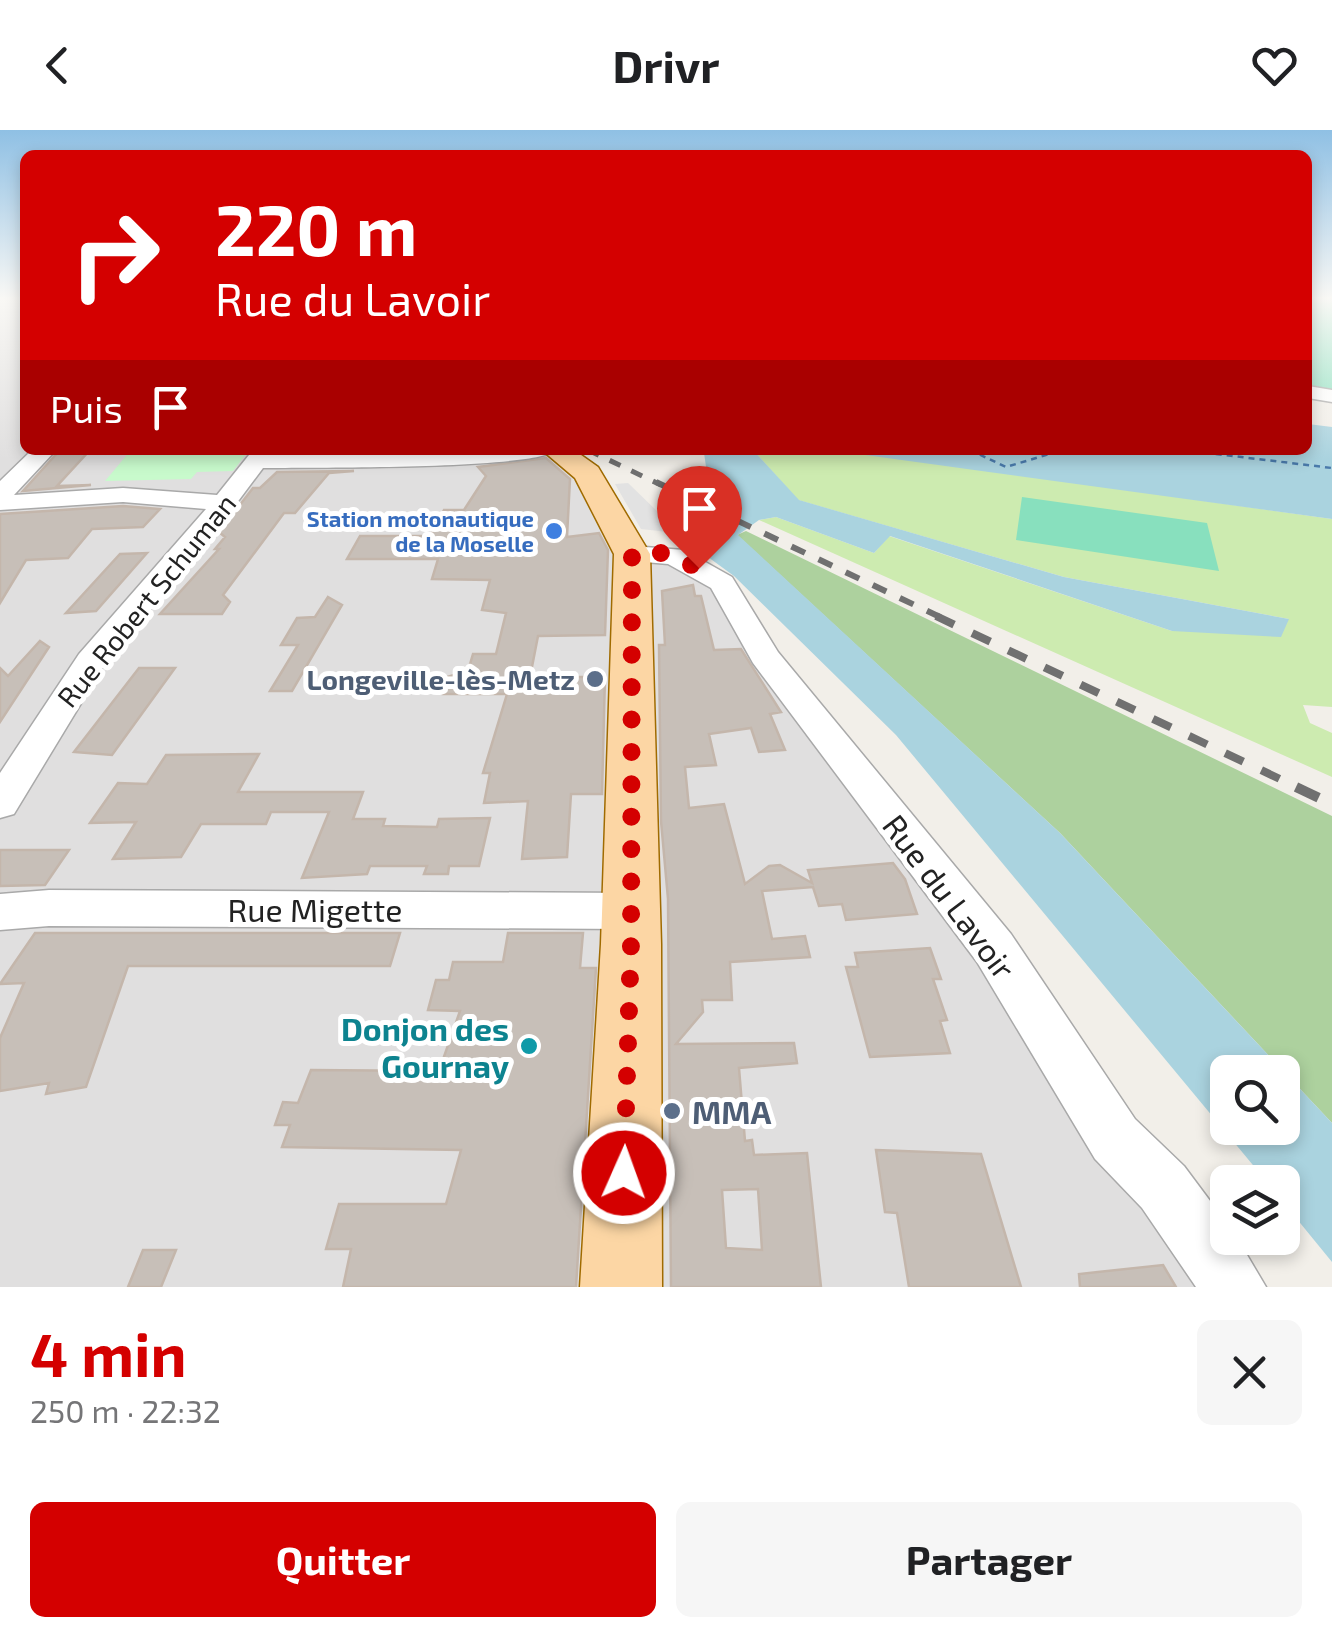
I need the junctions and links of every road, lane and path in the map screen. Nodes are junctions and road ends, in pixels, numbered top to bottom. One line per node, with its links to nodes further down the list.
1 (40, 455): 5 (street)
2 (496, 455): 4 (street)
3 (563, 455): 8 (main road)
4 (261, 456): 7 (street, Rue Robert Schuman)
5 (0, 495)
6 (0, 503): 7 (street)
7 (223, 503): 9 (street, Rue Robert Schuman)
8 (632, 554): 10 (main road); 13 (street, Rue du Lavoir)
9 (0, 804)
10 (631, 911): 11 (street, Rue Migette); 12 (main road)
11 (0, 912)
12 (621, 1287)
13 (1234, 1287)

